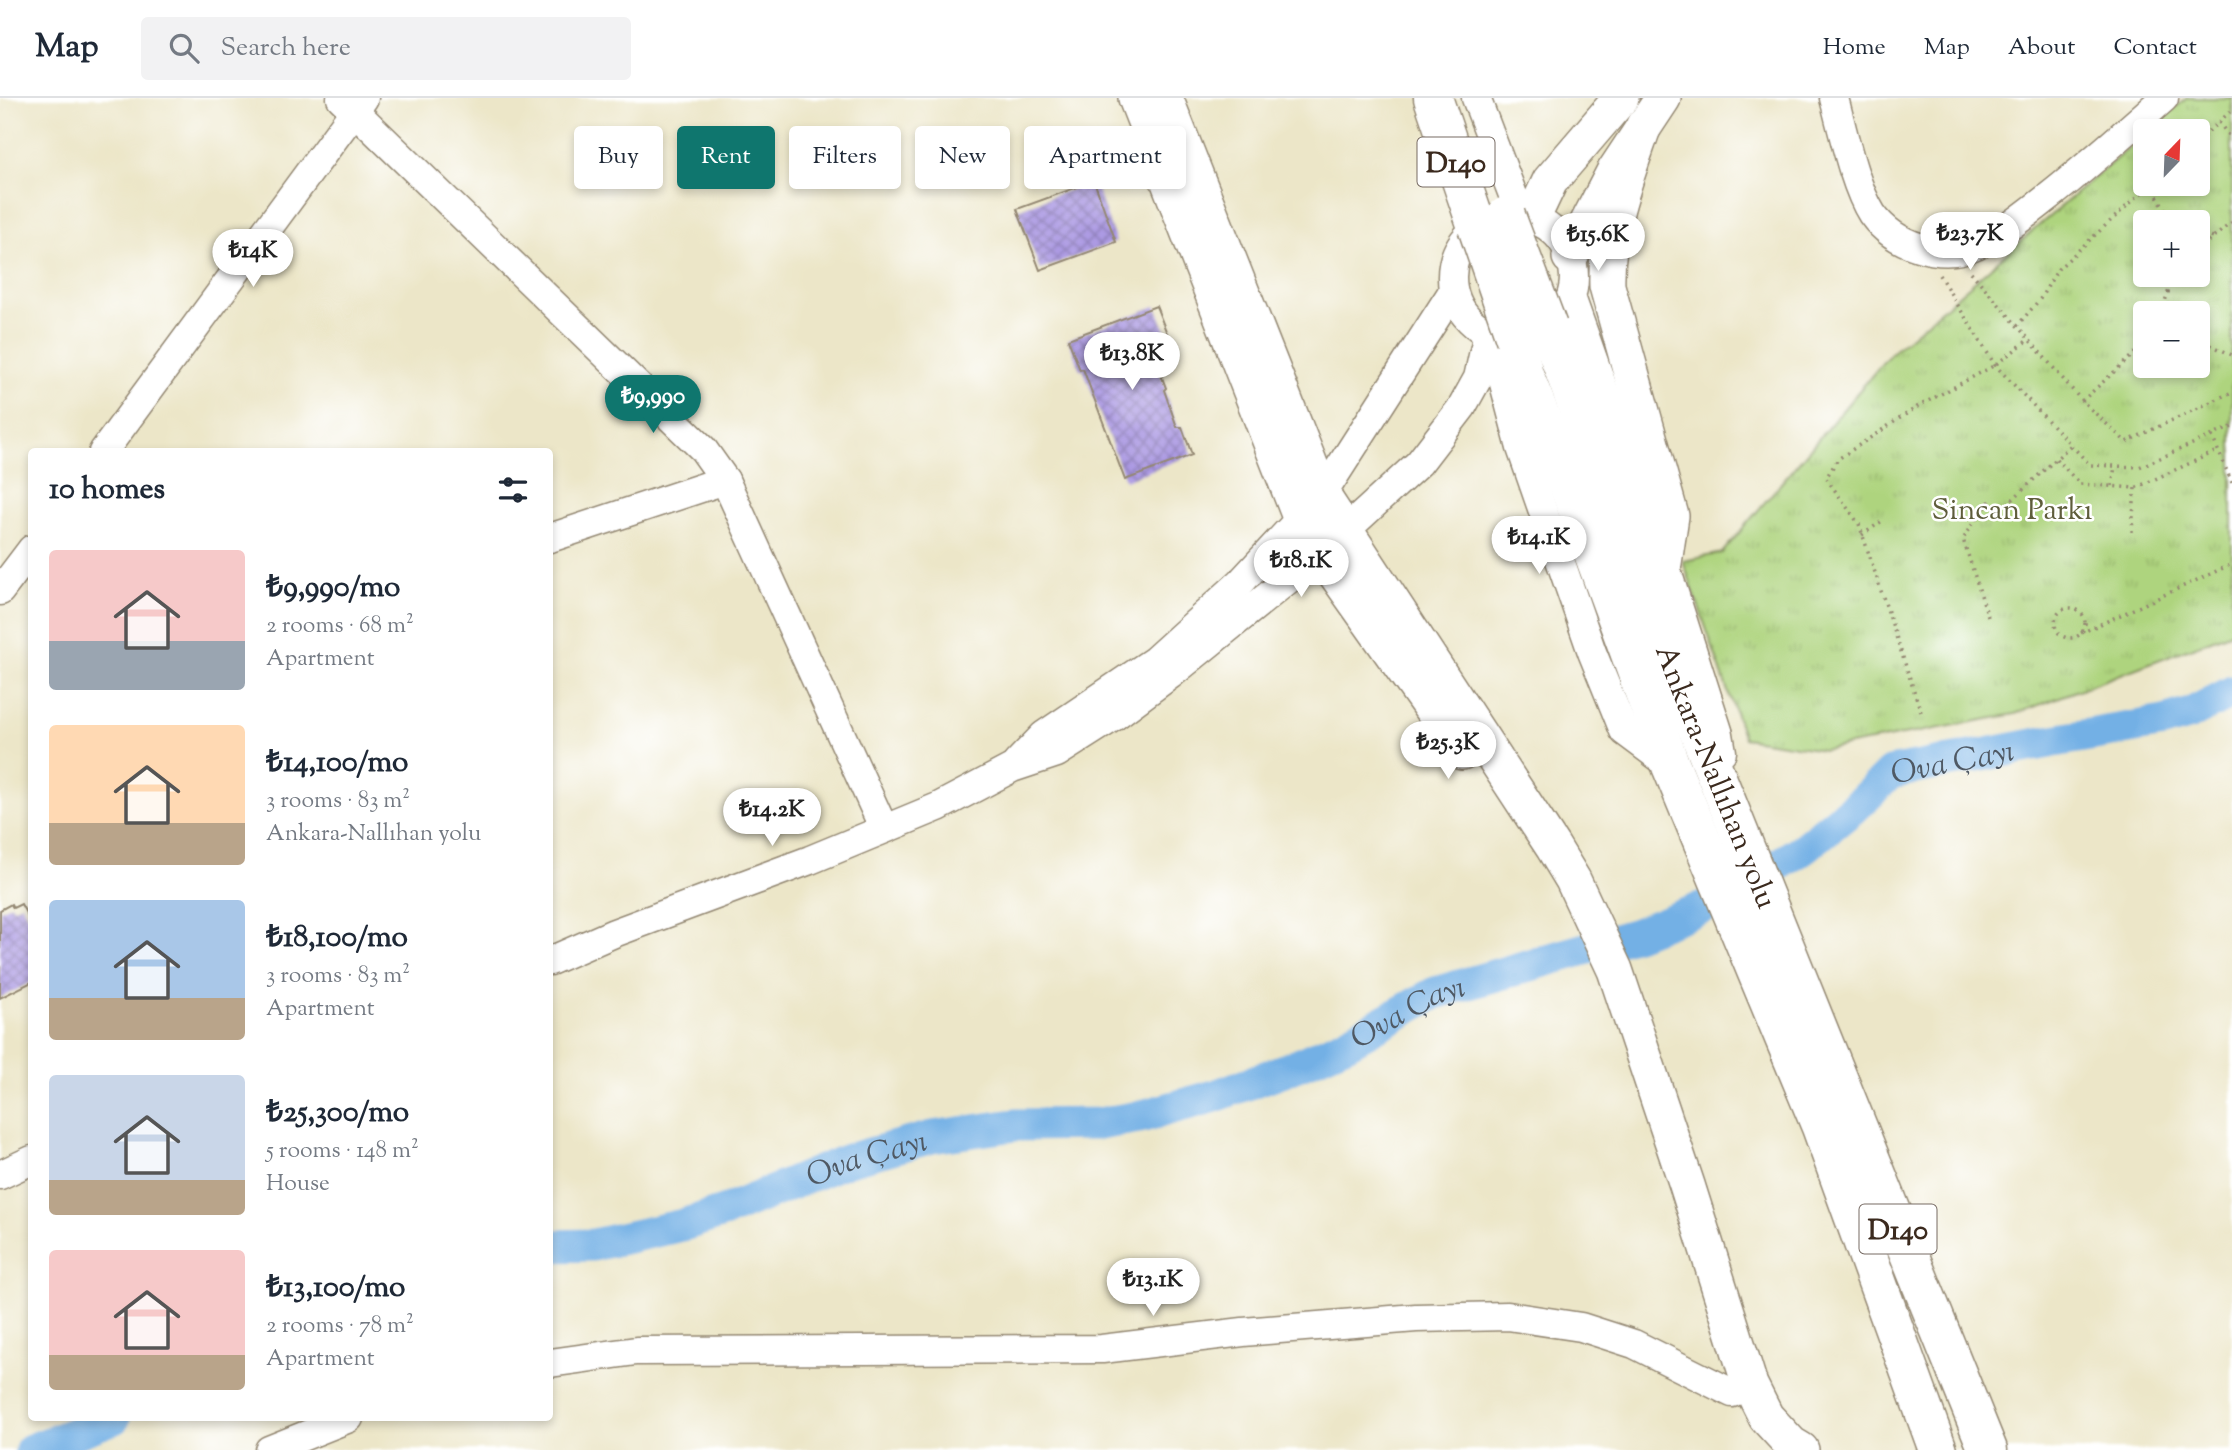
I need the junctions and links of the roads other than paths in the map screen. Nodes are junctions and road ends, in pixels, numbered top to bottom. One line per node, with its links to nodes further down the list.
1 (1136, 98): 19 (main road)
2 (1165, 98): 19 (main road)
3 (1416, 98): 12 (street)
4 (1433, 98): 12 (highway, Ankara-Nallıhan yolu / D140)
5 (1459, 98): 12 (highway, Ankara-Nallıhan yolu / D140)
6 (1476, 98): 12 (street)
7 (1833, 98): 8 (street)
8 (2164, 98)
9 (353, 102): 17 (street); 18 (street)
10 (1609, 104): 12 (main road)
11 (1653, 111): 13 (main road); 23 (main road)
12 (1500, 224): 13 (street); 14 (street); 16 (highway, Ankara-Nallıhan yolu / D140, bridge)
13 (1570, 257): 15 (street)
14 (1453, 291): 16 (street); 19 (street)
15 (1571, 296): 16 (street); 23 (street)
16 (1521, 339): 21 (street); 25 (highway, Ankara-Nallıhan yolu / D140); 25 (street); 27 (highway, Ankara-Nallıhan yolu / D140)
17 (106, 448)
18 (725, 480): 20 (street); 28 (street)
19 (1311, 506): 21 (main road); 26 (street)
20 (553, 537)
21 (1333, 542): 26 (street); 34 (main road); 38 (main road)
22 (28, 560): 24 (street)
23 (1664, 562): 27 (street)
24 (0, 591)
25 (1671, 766): 30 (highway, Ankara-Nallıhan yolu / D140)
26 (1012, 768): 28 (street)
27 (1721, 788): 30 (highway, Ankara-Nallıhan yolu / D140)
28 (884, 829): 29 (street)
29 (553, 960)
30 (1793, 1015): 39 (highway, Ankara-Nallıhan yolu / D140); 40 (highway, Ankara-Nallıhan yolu / D140)
31 (28, 1162): 32 (street)
32 (0, 1175)
33 (553, 1363): 34 (street)
34 (1732, 1393): 37 (main road)
35 (342, 1421): 36 (street)
36 (269, 1450)
37 (1768, 1450)
38 (1801, 1450)
39 (1938, 1450)
40 (1988, 1450)

